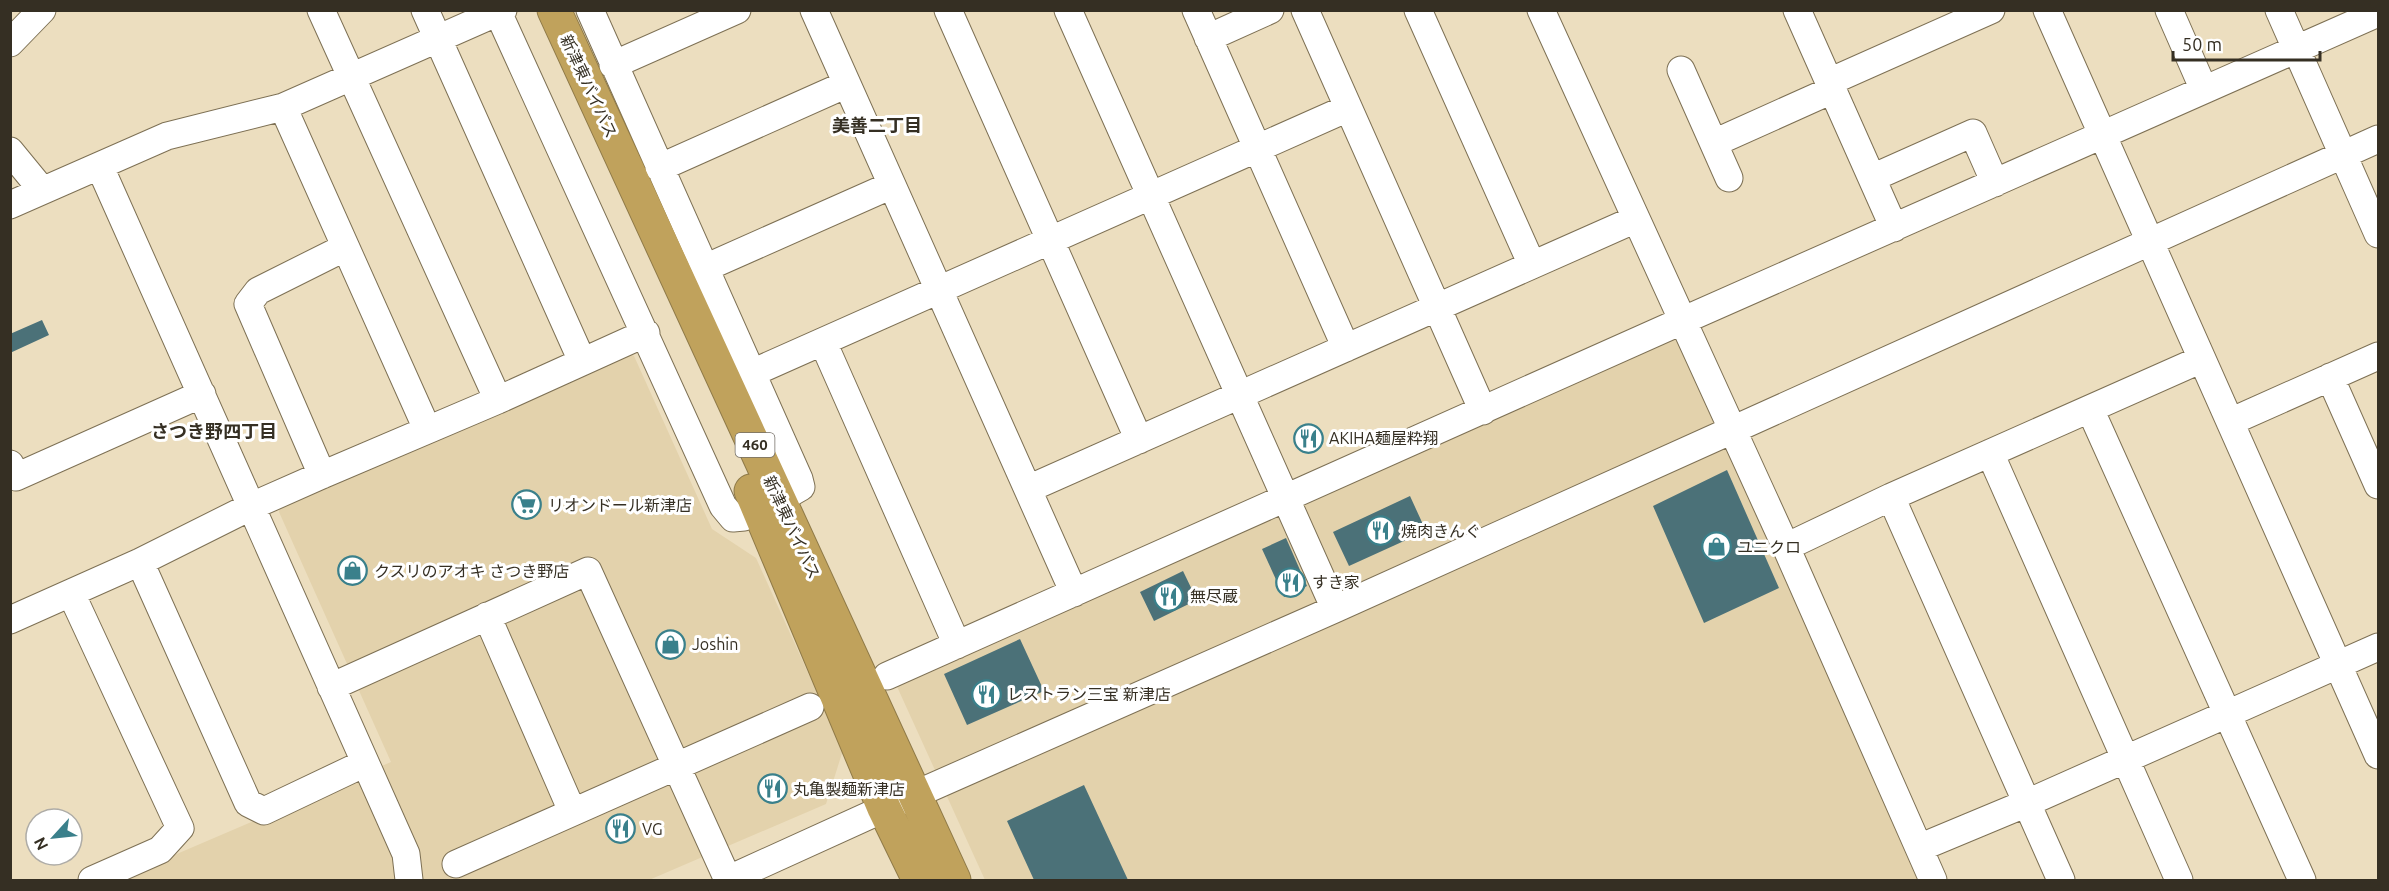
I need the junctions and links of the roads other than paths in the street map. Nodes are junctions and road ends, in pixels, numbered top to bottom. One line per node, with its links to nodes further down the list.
1 (42, 10): 24 (street)
2 (321, 10): 28 (street)
3 (425, 10): 22 (street)
4 (554, 10): 84 (highway, 新津東バイパス / 460)
5 (590, 10): 26 (street)
6 (736, 10): 26 (street)
7 (814, 10): 29 (street)
8 (948, 10): 52 (street)
9 (1068, 10): 47 (street)
10 (1196, 10): 23 (street)
11 (1270, 10): 23 (street)
12 (1418, 10): 55 (street)
13 (1541, 10): 49 (street)
14 (1797, 10): 30 (street)
15 (1990, 10): 30 (street)
16 (2047, 10): 34 (street)
17 (2169, 10): 31 (street)
18 (2279, 10): 25 (street)
19 (507, 11): 22 (street); 60 (street); 84 (highway, 新津東バイパス / 460)
20 (1306, 11): 33 (street)
21 (2379, 12): 25 (street)
22 (438, 38): 28 (street); 65 (street)
23 (1208, 38): 37 (street)
24 (10, 43)
25 (2296, 49): 31 (street); 39 (street)
26 (613, 65): 41 (street)
27 (1682, 70): 36 (street)
28 (350, 77): 32 (street); 70 (street)
29 (848, 84): 41 (street); 45 (street)
30 (1831, 86): 36 (street); 43 (street)
31 (2204, 90): 34 (street)
32 (283, 107): 40 (street); 54 (street)
33 (1348, 108): 37 (street); 58 (street)
34 (2103, 135): 44 (street); 53 (street)
35 (2379, 139): 39 (street)
36 (1714, 143): 42 (street)
37 (1258, 148): 47 (street); 62 (street)
38 (10, 151): 46 (street)
39 (2343, 155): 51 (street); 53 (street)
40 (100, 167): 46 (street); 68 (street)
41 (659, 168): 56 (street)
42 (1730, 178)
43 (1872, 178): 44 (street); 50 (street)
44 (1995, 183): 50 (street)
45 (892, 185): 56 (street); 57 (street)
46 (42, 190): 48 (street)
47 (1151, 196): 52 (street); 69 (street)
48 (10, 205)
49 (1636, 219): 55 (street); 59 (street)
50 (1894, 228): 59 (street)
51 (2379, 234)
52 (1051, 241): 57 (street); 76 (street)
53 (2150, 242): 64 (street); 75 (street)
54 (344, 248): 74 (street); 79 (street)
55 (1532, 265): 58 (street)
56 (705, 268): 66 (street)
57 (939, 290): 61 (street); 81 (street)
58 (1437, 307): 62 (street); 72 (street)
59 (1684, 320): 72 (street); 75 (street)
60 (646, 333): 65 (street); 84 (street)
61 (823, 342): 66 (street); 93 (street)
62 (1346, 348): 69 (street)
63 (2379, 356): 67 (street)
64 (2202, 359): 71 (street); 73 (street)
65 (582, 361): 70 (street)
66 (752, 374): 84 (street)
67 (2330, 377): 73 (street); 80 (street)
68 (202, 394): 78 (street); 85 (street)
69 (1240, 395): 76 (street); 83 (street)
70 (498, 400): 74 (street)
71 (2090, 409): 77 (street); 99 (street)
72 (1483, 411): 83 (street)
73 (2230, 422): 95 (street)
74 (427, 429): 79 (street)
75 (1732, 429): 86 (street); 90 (street)
76 (1140, 440): 81 (street)
77 (1990, 453): 82 (street); 101 (street)
78 (12, 474)
79 (322, 475): 85 (street)
80 (2379, 485)
81 (1028, 489): 89 (street)
82 (1891, 497): 86 (street); 105 (street)
83 (1286, 499): 89 (street); 90 (street)
84 (770, 504): 104 (highway, 新津東バイパス / 460); 106 (highway, 新津東バイパス / 460)
85 (252, 506): 87 (street); 97 (street)
86 (1786, 547): 108 (street)
87 (141, 562): 88 (street); 102 (street)
88 (71, 593): 92 (street); 110 (street)
89 (1074, 593): 93 (street)
90 (1335, 609): 104 (street)
91 (487, 616): 97 (street); 103 (street); 107 (street)
92 (10, 620)
93 (957, 645): 96 (street)
94 (2379, 647): 95 (street)
95 (2338, 665): 99 (street); 100 (street)
96 (887, 676)
97 (331, 687): 102 (street)
98 (810, 707): 103 (street)
99 (2226, 715): 101 (street); 118 (street)
100 (2379, 754)
101 (2126, 759): 105 (street); 117 (street)
102 (364, 763): 111 (street)
103 (675, 765): 107 (street); 112 (street)
104 (914, 795): 106 (street); 114 (highway, 新津東バイパス / 460)
105 (2027, 803): 108 (street); 116 (street)
106 (884, 808): 112 (street); 113 (highway, 新津東バイパス / 460)
107 (572, 811): 109 (street)
108 (1919, 848): 115 (street)
109 (456, 864)
110 (92, 880)
111 (409, 880)
112 (728, 880)
113 (919, 880)
114 (954, 880)
115 (1933, 880)
116 (2061, 880)
117 (2179, 880)
118 (2302, 880)

